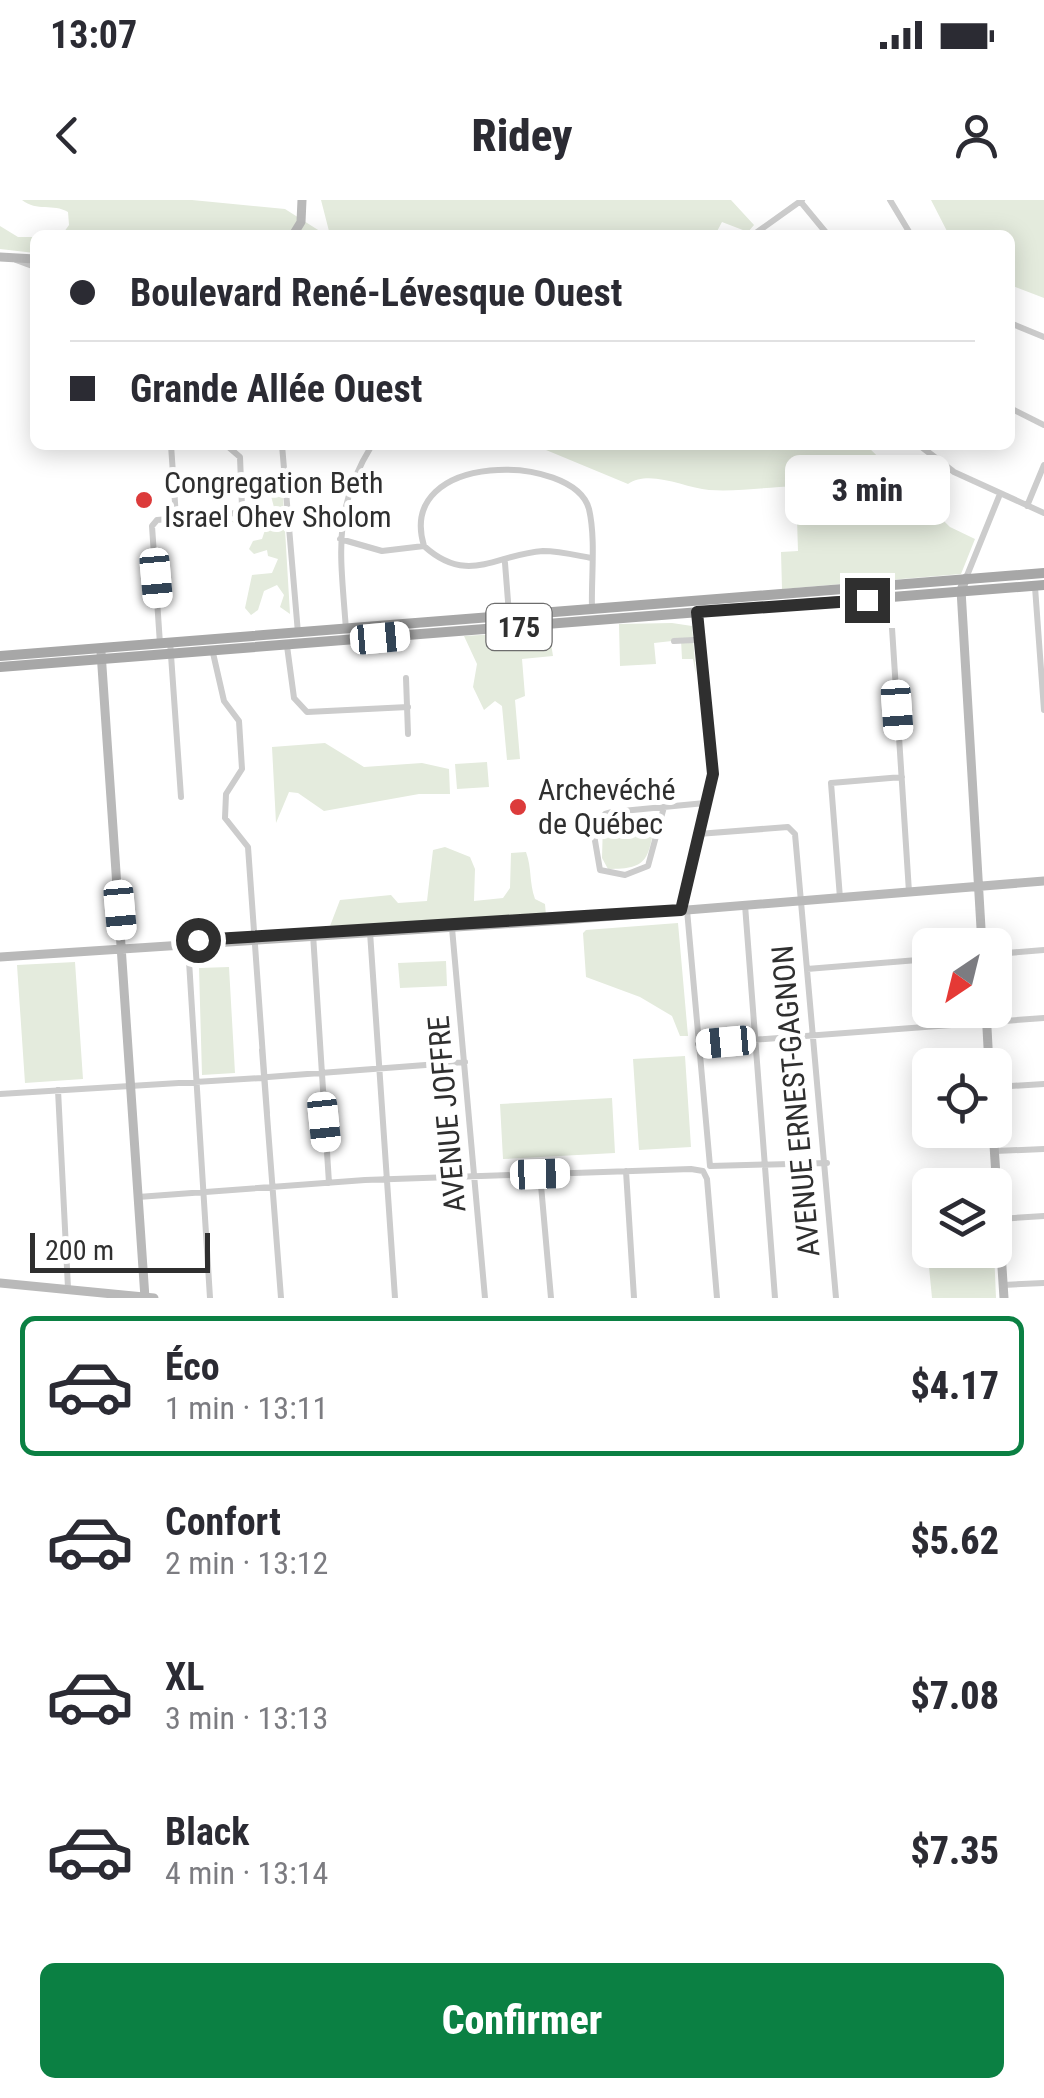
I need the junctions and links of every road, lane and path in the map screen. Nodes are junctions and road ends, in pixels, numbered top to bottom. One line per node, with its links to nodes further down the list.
1 (302, 200): 4 (main road)
2 (801, 200): 5 (street); 6 (street)
3 (890, 200): 7 (street)
4 (296, 230)
5 (760, 230)
6 (824, 230)
7 (907, 230)
8 (0, 256): 10 (main road)
9 (30, 259): 10 (main road)
10 (15, 260): 11 (street)
11 (30, 265)
12 (1015, 324): 13 (street)
13 (1044, 337)
14 (1015, 410): 15 (street)
15 (1044, 425)
16 (171, 450): 25 (street)
17 (231, 450): 25 (street)
18 (282, 450): 40 (street)
19 (369, 450): 26 (street)
20 (925, 450): 22 (street)
21 (1044, 465): 23 (street)
22 (1000, 494): 23 (street); 31 (street)
23 (1027, 506): 24 (street)
24 (1044, 513)
25 (176, 517): 44 (street)
26 (340, 539): 27 (street); 39 (street)
27 (424, 546): 28 (street); 29 (street)
28 (590, 558): 29 (street); 36 (street)
29 (505, 563): 37 (street)
30 (1044, 574): 31 (main road, 175)
31 (966, 578): 33 (main road); 35 (main road, 175)
32 (1040, 586): 33 (main road, 175); 55 (street)
33 (961, 590): 34 (main road, 175); 63 (main road)
34 (890, 598): 35 (main road, 175); 57 (street)
35 (696, 607): 36 (main road, 175); 59 (street)
36 (592, 615): 37 (main road, 175); 38 (main road, 175)
37 (509, 616): 38 (main road, 175)
38 (446, 626): 39 (main road, 175); 42 (main road, 175)
39 (346, 628): 40 (main road, 175); 42 (street)
40 (298, 632): 44 (main road, 175); 45 (street)
41 (694, 640): 43 (street)
42 (346, 641): 45 (main road, 175)
43 (674, 641)
44 (165, 642): 47 (main road, 175); 49 (street)
45 (300, 644): 46 (main road, 175)
46 (287, 646): 48 (main road, 175); 54 (street)
47 (100, 648): 50 (main road, 175); 51 (main road)
48 (213, 653): 49 (main road, 175); 73 (street)
49 (166, 655): 51 (main road, 175); 58 (street)
50 (0, 656)
51 (102, 660): 52 (main road, 175); 75 (main road)
52 (0, 668)
53 (406, 678): 54 (street)
54 (408, 707): 56 (street)
55 (1044, 710)
56 (408, 734)
57 (902, 777): 64 (street); 65 (street)
58 (181, 798)
59 (705, 804): 60 (street); 61 (street)
60 (664, 807): 60 (street)
61 (698, 834): 66 (street, AVENUE ERNEST-GAGNON); 68 (street)
62 (1044, 881): 63 (main road)
63 (978, 886): 64 (main road); 70 (main road)
64 (909, 892): 65 (main road)
65 (840, 898): 66 (main road)
66 (802, 900): 67 (main road); 80 (street, AVENUE ERNEST-GAGNON)
67 (745, 905): 68 (main road); 85 (street)
68 (684, 910): 69 (main road); 86 (street)
69 (452, 926): 71 (main road); 87 (street, AVENUE JOFFRE)
70 (981, 928)
71 (370, 931): 72 (main road); 88 (street)
72 (312, 934): 73 (main road); 89 (street)
73 (254, 938): 74 (main road); 90 (street)
74 (188, 941): 75 (main road); 91 (street)
75 (122, 947): 78 (main road); 93 (main road)
76 (1044, 950): 77 (street)
77 (1012, 953)
78 (0, 956)
79 (912, 960): 80 (street)
80 (807, 969): 84 (street, AVENUE ERNEST-GAGNON)
81 (1012, 1017): 82 (street)
82 (1044, 1018)
83 (912, 1024): 84 (street)
84 (814, 1034): 85 (street); 100 (street, AVENUE ERNEST-GAGNON)
85 (754, 1039): 86 (street); 101 (street)
86 (698, 1044): 103 (street)
87 (466, 1062): 88 (street); 106 (street, AVENUE JOFFRE)
88 (378, 1069): 89 (street); 107 (street)
89 (322, 1074): 90 (street); 108 (street)
90 (265, 1078): 91 (street); 109 (street)
91 (197, 1082): 93 (street); 110 (street)
92 (1044, 1084): 94 (street)
93 (130, 1086): 95 (street); 111 (main road)
94 (1012, 1087)
95 (58, 1090): 96 (street); 118 (street)
96 (0, 1094)
97 (995, 1148): 99 (main road)
98 (1044, 1149): 99 (street)
99 (995, 1151): 102 (main road)
100 (827, 1163): 101 (street); 130 (street, AVENUE ERNEST-GAGNON)
101 (765, 1167): 103 (street); 129 (street)
102 (996, 1168)
103 (706, 1169): 104 (street); 128 (street)
104 (626, 1171): 105 (street); 127 (street)
105 (540, 1174): 106 (street); 126 (street)
106 (475, 1176): 107 (street); 125 (street, AVENUE JOFFRE)
107 (386, 1180): 108 (street); 124 (street)
108 (329, 1182): 109 (street)
109 (273, 1187): 110 (street); 123 (street)
110 (204, 1192): 111 (street); 122 (street)
111 (138, 1198): 120 (main road)
112 (1044, 1216): 113 (street)
113 (1012, 1218)
114 (1002, 1268): 117 (main road)
115 (1044, 1282): 117 (street)
116 (0, 1283): 118 (main road)
117 (1003, 1285): 131 (main road)
118 (68, 1288): 119 (main road)
119 (84, 1294): 120 (main road)
120 (145, 1298): 121 (main road)
121 (154, 1298)
122 (210, 1298)
123 (282, 1298)
124 (395, 1298)
125 (484, 1298)
126 (550, 1298)
127 (634, 1298)
128 (717, 1298)
129 (776, 1298)
130 (836, 1298)
131 (1004, 1298)

